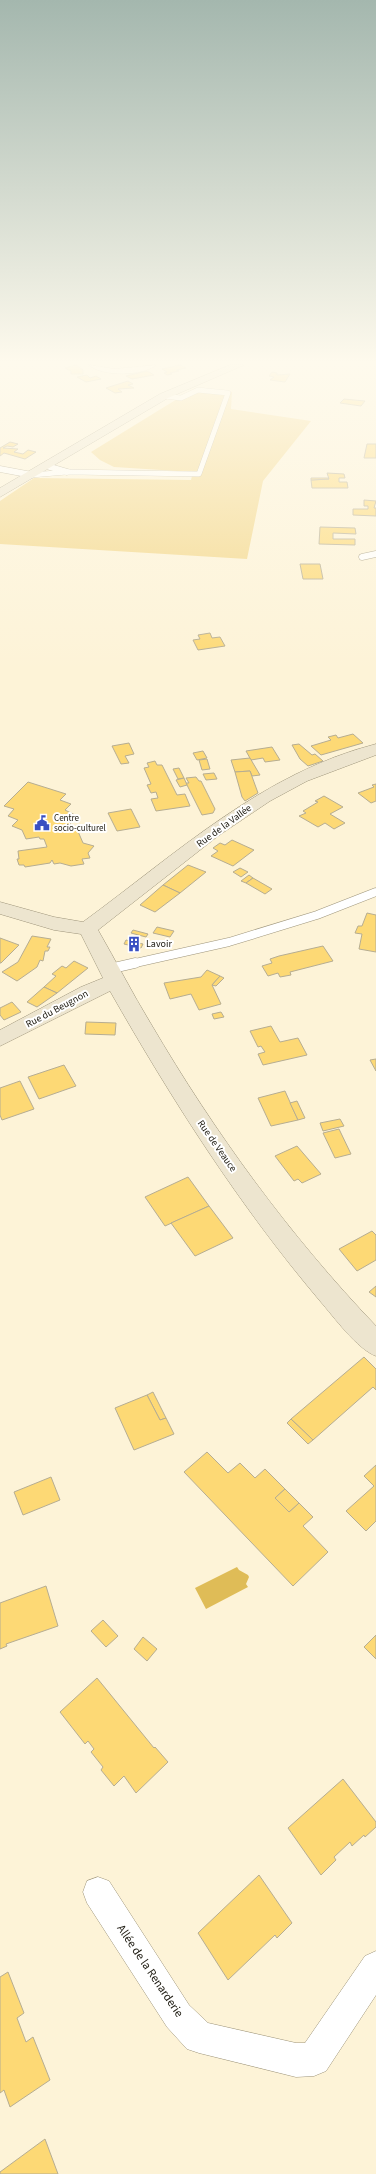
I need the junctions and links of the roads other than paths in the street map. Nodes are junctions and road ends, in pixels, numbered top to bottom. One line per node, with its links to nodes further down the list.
1 (47, 466): 6 (street)
2 (49, 466): 5 (street)
3 (202, 466): 5 (lane)
4 (0, 469): 6 (street)
5 (67, 472): 6 (lane)
6 (32, 474): 7 (street)
7 (0, 493)
8 (376, 554): 9 (lane)
9 (362, 557)
10 (376, 749): 13 (street, Rue de la Vallée)
11 (376, 892): 14 (lane)
12 (0, 908): 13 (street)
13 (87, 928): 14 (street, Rue de Veauce)
14 (112, 975): 15 (street, Rue du Beugnon); 16 (street, Rue de Veauce)
15 (0, 1039)
16 (376, 1344)
17 (98, 1892): 18 (street, Allée de la Renarderie)
18 (376, 1967)

